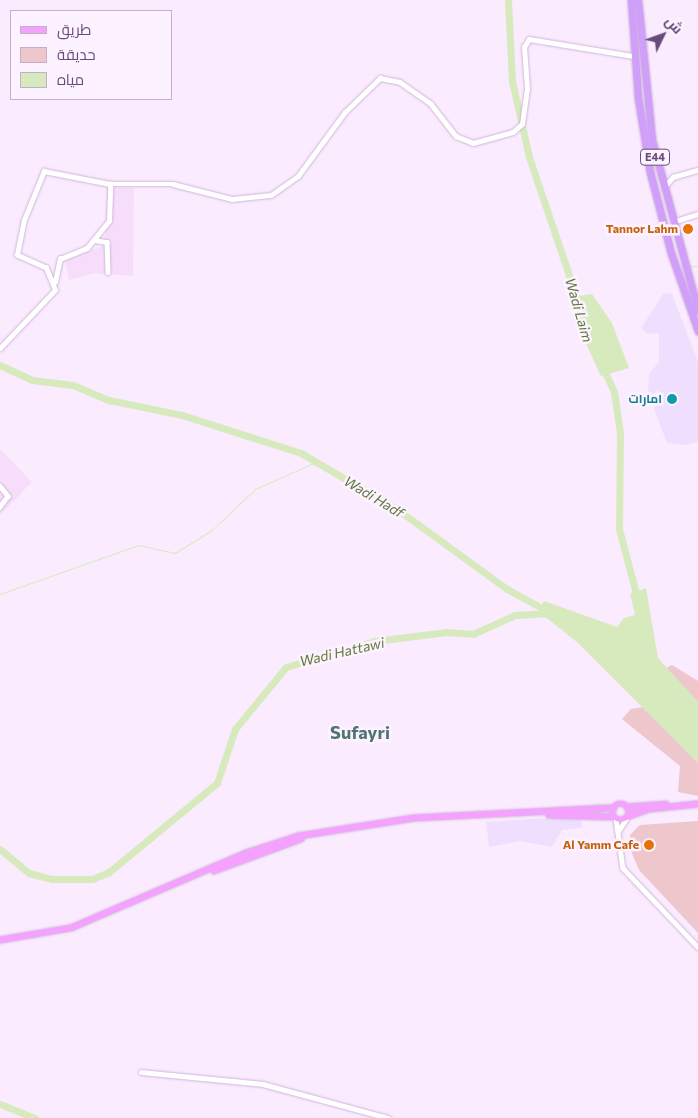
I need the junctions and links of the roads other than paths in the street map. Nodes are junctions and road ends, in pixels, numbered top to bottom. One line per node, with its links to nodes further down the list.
1 (631, 0): 3 (highway, E44)
2 (638, 0): 4 (highway, E44)
3 (633, 56): 7 (street); 14 (highway, E44)
4 (658, 170): 6 (street); 8 (highway, E44)
5 (698, 170): 6 (street)
6 (673, 177): 8 (street)
7 (110, 184): 11 (street); 13 (street)
8 (663, 192): 10 (highway, E44)
9 (698, 214): 10 (street)
10 (671, 222): 14 (highway, E44)
11 (94, 240): 12 (street); 13 (street)
12 (108, 272)
13 (55, 283): 17 (street)
14 (694, 311): 15 (highway); 16 (highway, E44)
15 (698, 321)
16 (698, 332)
17 (0, 348)
18 (0, 486): 19 (street)
19 (0, 507)
20 (698, 803): 21 (main road); 24 (main road)
21 (627, 807): 22 (main road); 24 (main road)
22 (614, 808): 23 (main road); 26 (main road)
23 (615, 818): 24 (main road); 25 (street); 26 (main road)
24 (627, 818): 25 (street)
25 (617, 835): 27 (street)
26 (0, 941)
27 (698, 947)
28 (140, 1072): 29 (street)
29 (388, 1118)

